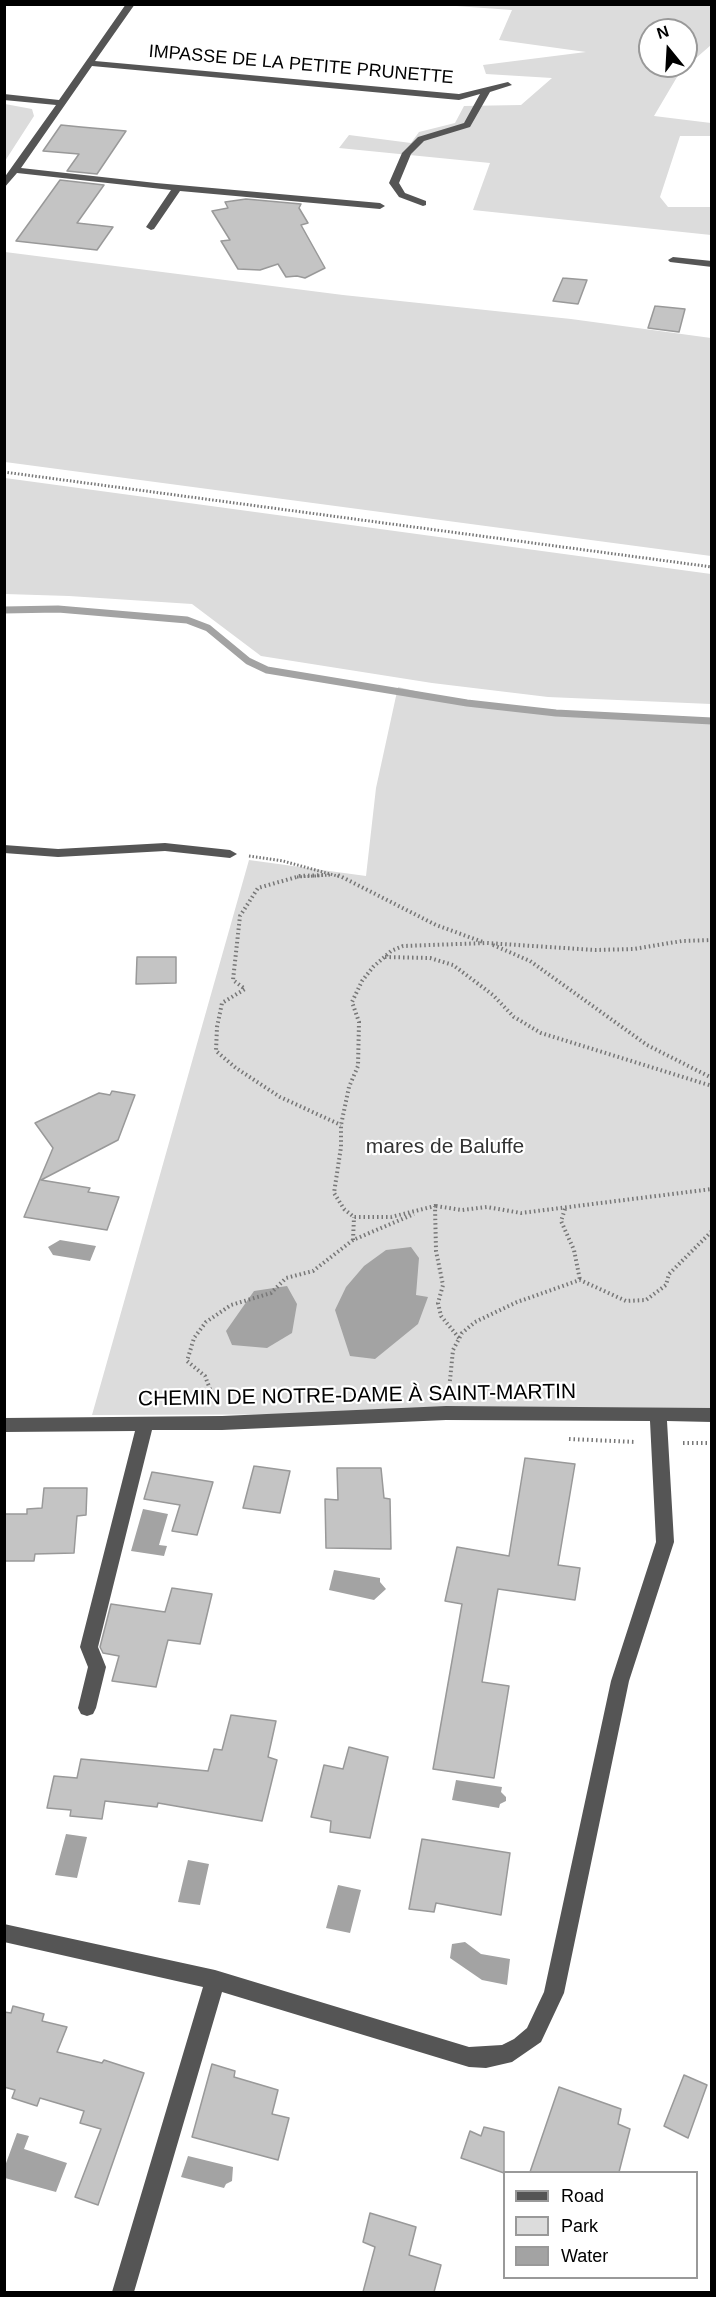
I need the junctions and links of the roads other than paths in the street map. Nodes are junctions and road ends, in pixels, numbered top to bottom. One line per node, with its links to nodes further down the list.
1 (131, 4): 2 (street)
2 (91, 63): 4 (street, IMPASSE DE LA PETITE PRUNETTE); 6 (street)
3 (508, 85): 4 (street, IMPASSE DE LA PETITE PRUNETTE)
4 (487, 90): 11 (street)
5 (4, 97): 6 (street)
6 (63, 103): 8 (street)
7 (4, 167): 8 (street)
8 (16, 169): 9 (street); 10 (street)
9 (4, 185)
10 (178, 187): 12 (street); 13 (street)
11 (423, 203)
12 (380, 206)
13 (151, 227)
14 (673, 261): 15 (street)
15 (711, 264)
16 (4, 849): 17 (street)
17 (230, 854)
18 (658, 1414): 19 (street, CHEMIN DE NOTRE-DAME À SAINT-MARTIN); 20 (street, CHEMIN DE NOTRE-DAME À SAINT-MARTIN); 24 (street)
19 (711, 1415)
20 (145, 1424): 21 (street, CHEMIN DE NOTRE-DAME À SAINT-MARTIN); 22 (street)
21 (4, 1425)
22 (87, 1708)
23 (4, 1933): 24 (street)
24 (215, 1980): 25 (street)
25 (123, 2292)

